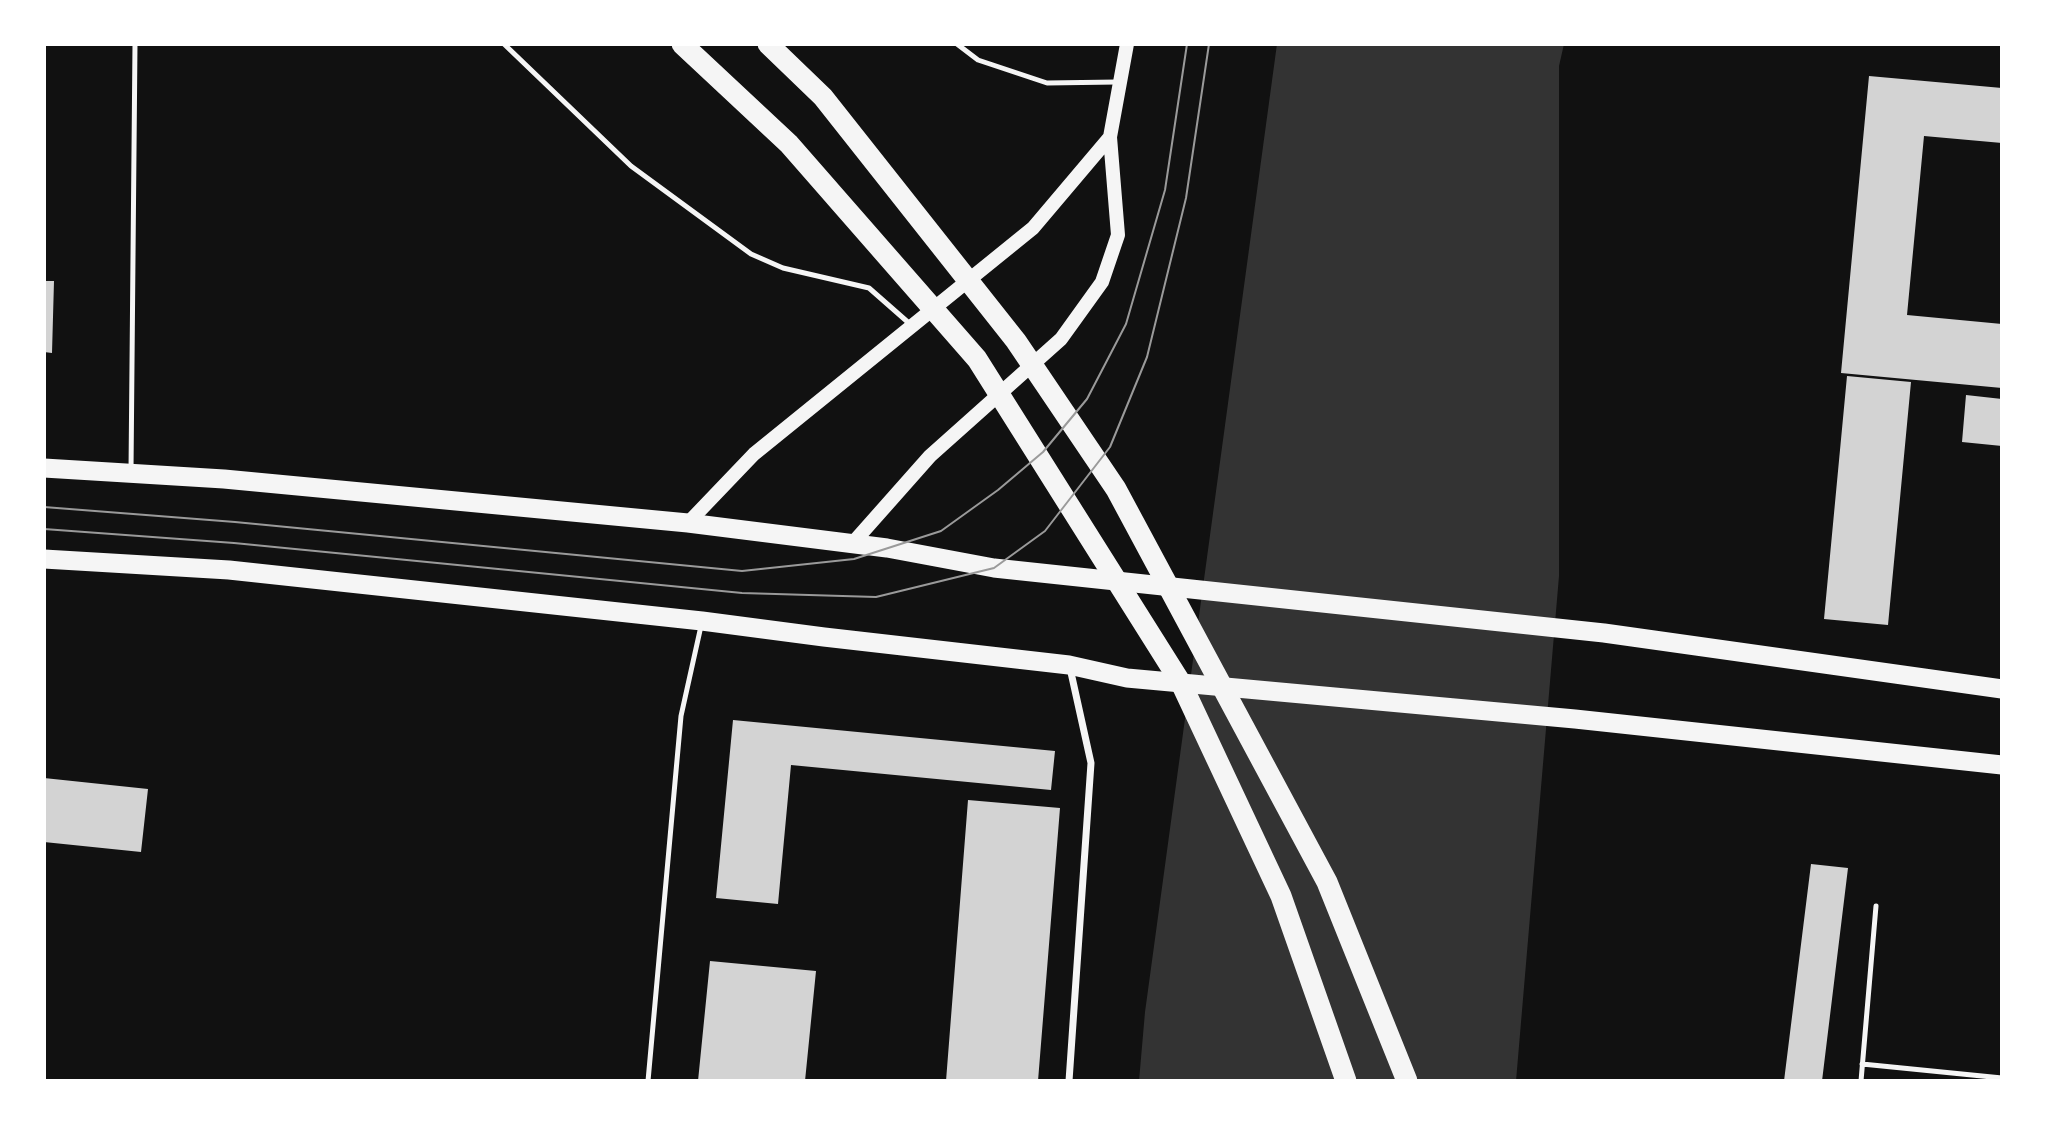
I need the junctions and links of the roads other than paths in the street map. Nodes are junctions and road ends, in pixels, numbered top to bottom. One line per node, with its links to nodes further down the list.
1 (135, 44): 11 (lane)
2 (504, 44): 9 (lane)
3 (682, 44): 24 (highway)
4 (768, 44): 25 (highway)
5 (957, 44): 7 (lane)
6 (1127, 44): 7 (main road)
7 (1120, 82): 8 (main road)
8 (1110, 137): 9 (main road); 13 (main road)
9 (912, 326): 12 (main road)
10 (44, 468): 11 (highway)
11 (131, 473): 12 (highway)
12 (688, 523): 13 (highway)
13 (852, 544): 17 (highway)
14 (44, 559): 15 (highway)
15 (702, 621): 16 (highway); 22 (lane)
16 (1069, 665): 18 (highway); 23 (street)
17 (2002, 689)
18 (2002, 765)
19 (1877, 906): 20 (lane)
20 (1863, 1063): 21 (lane); 26 (lane)
21 (2002, 1078)
22 (648, 1081)
23 (1069, 1081)
24 (1346, 1081)
25 (1407, 1081)
26 (1861, 1081)

